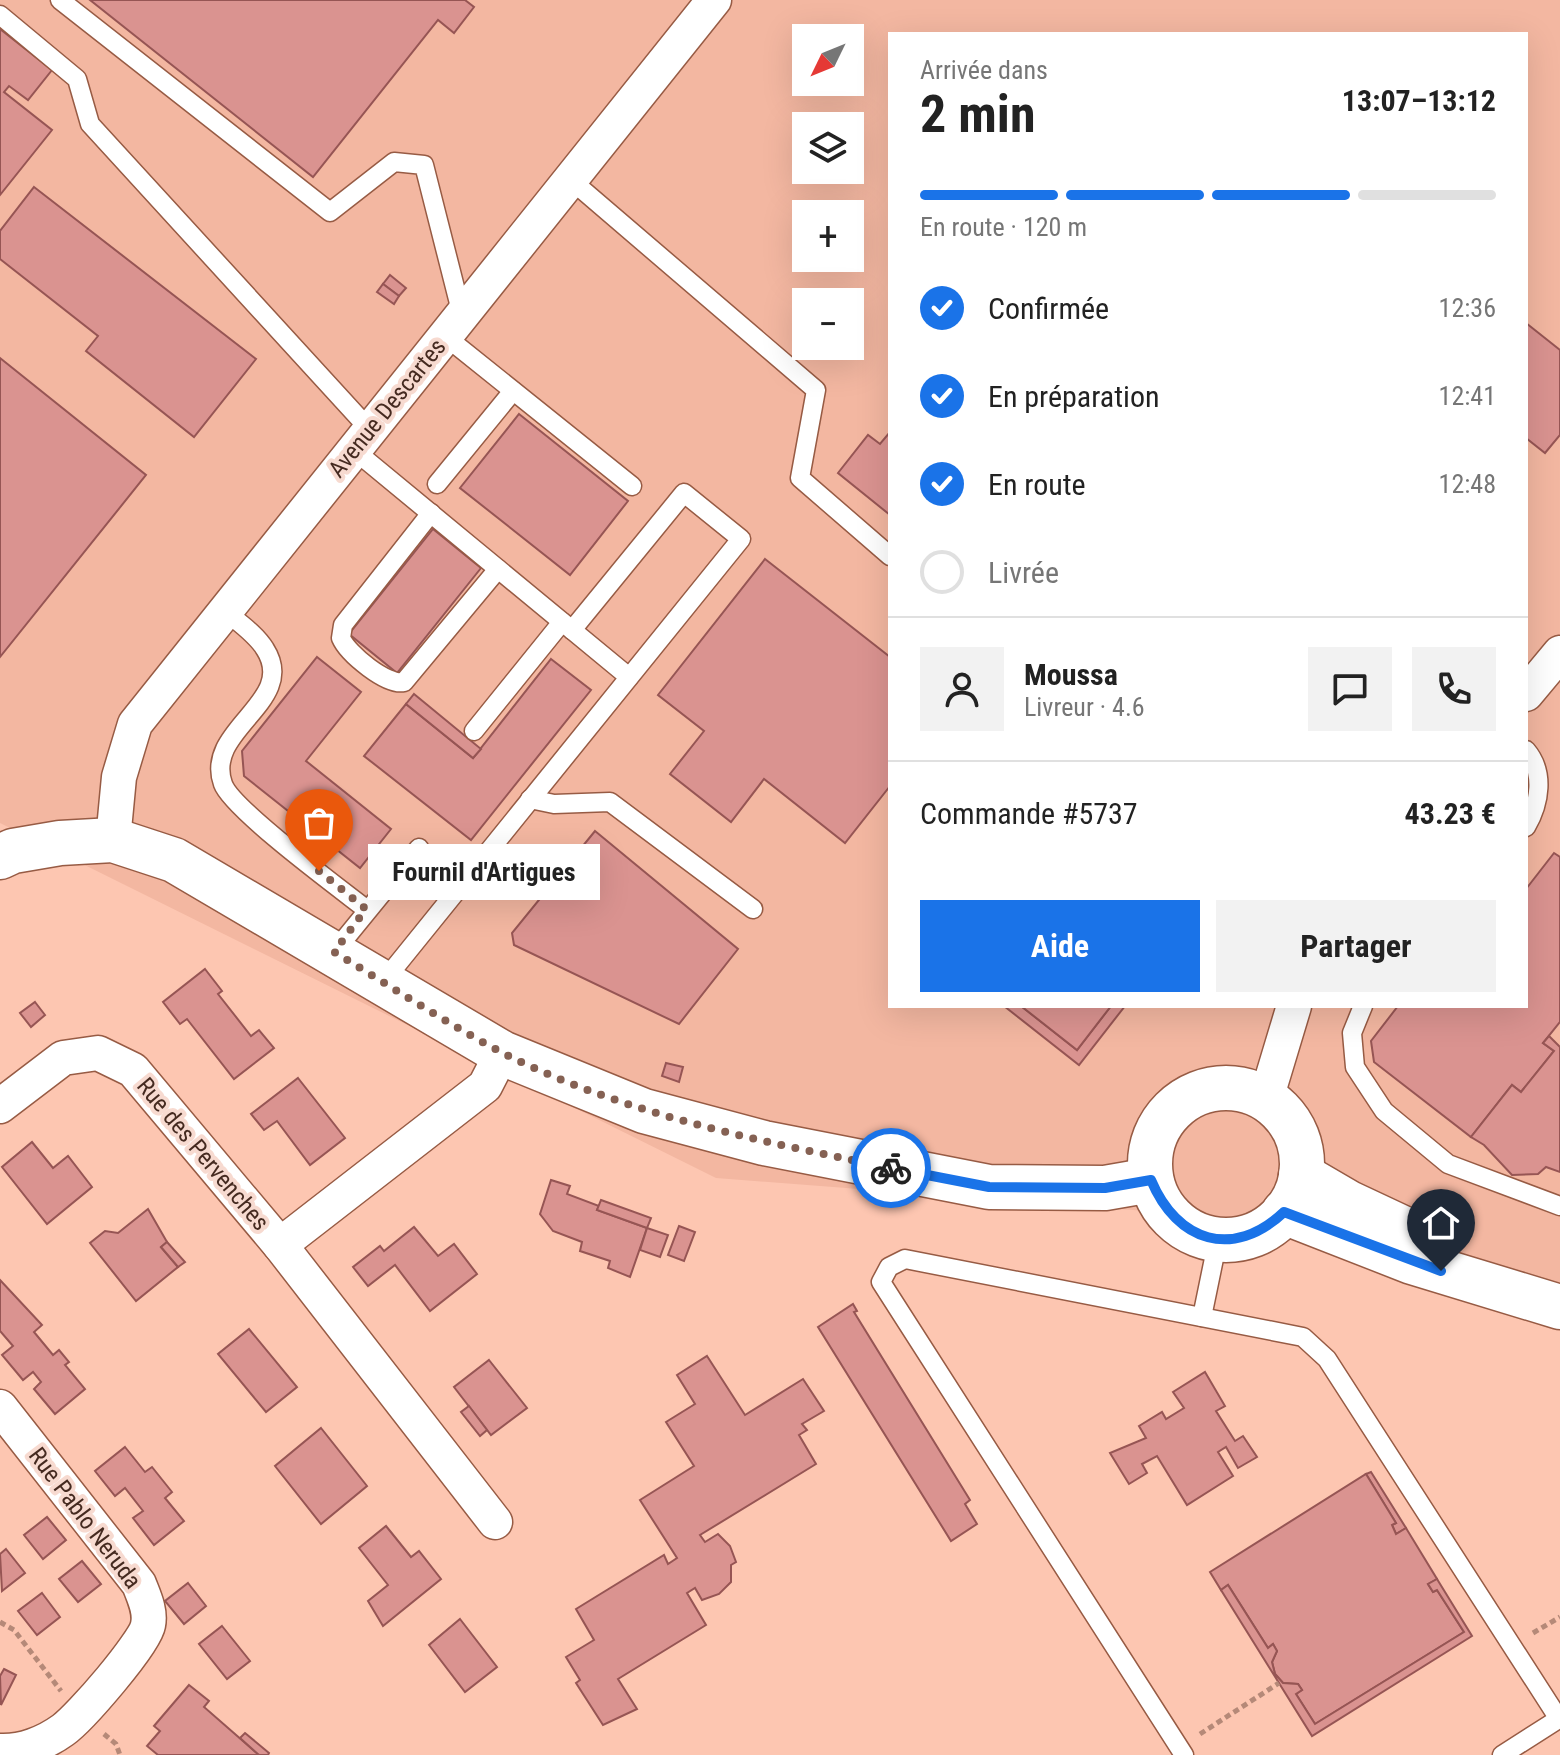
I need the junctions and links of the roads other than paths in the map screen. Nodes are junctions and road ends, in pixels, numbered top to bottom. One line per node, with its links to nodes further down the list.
1 (60, 0): 5 (lane)
2 (714, 0): 4 (street, Avenue Descartes)
3 (0, 15): 7 (lane)
4 (571, 180): 5 (street, Avenue Descartes); 11 (lane)
5 (454, 326): 6 (lane); 7 (street, Avenue Descartes)
6 (513, 391): 8 (lane); 9 (lane)
7 (362, 440): 10 (lane); 13 (street, Avenue Descartes)
8 (437, 484)
9 (632, 486)
10 (431, 513): 12 (lane); 12 (lane)
11 (888, 554)
12 (498, 569): 14 (lane)
13 (225, 611): 22 (street, Avenue Descartes); 25 (lane)
14 (567, 626): 16 (lane); 16 (lane); 18 (lane)
15 (1560, 653): 17 (street)
16 (629, 677): 20 (lane)
17 (1528, 692)
18 (474, 731)
19 (1528, 754): 21 (lane)
20 (530, 799): 26 (lane); 28 (lane)
21 (1528, 823)
22 (113, 840): 24 (street); 27 (street)
23 (419, 848): 25 (lane)
24 (0, 857)
25 (366, 909): 27 (lane)
26 (753, 909)
27 (334, 952): 28 (street)
28 (383, 982): 31 (street)
29 (1293, 1008): 32 (street)
30 (1362, 1008): 36 (lane)
31 (502, 1053): 34 (street); 38 (street, Rue des Pervenches)
32 (1266, 1099): 34 (street); 35 (street)
33 (0, 1106): 38 (street, Rue des Pervenches)
34 (1151, 1180): 37 (street)
35 (1293, 1194): 37 (street); 39 (street); 40 (street)
36 (1560, 1206)
37 (1218, 1239): 41 (lane)
38 (280, 1245): 43 (street, Rue des Pervenches)
39 (1560, 1279)
40 (1560, 1307)
41 (1202, 1317): 44 (lane); 46 (lane)
42 (0, 1407): 45 (street, Rue Pablo Neruda)
43 (495, 1522)
44 (1560, 1719): 47 (lane)
45 (0, 1751)
46 (1181, 1752)
47 (1502, 1755)

